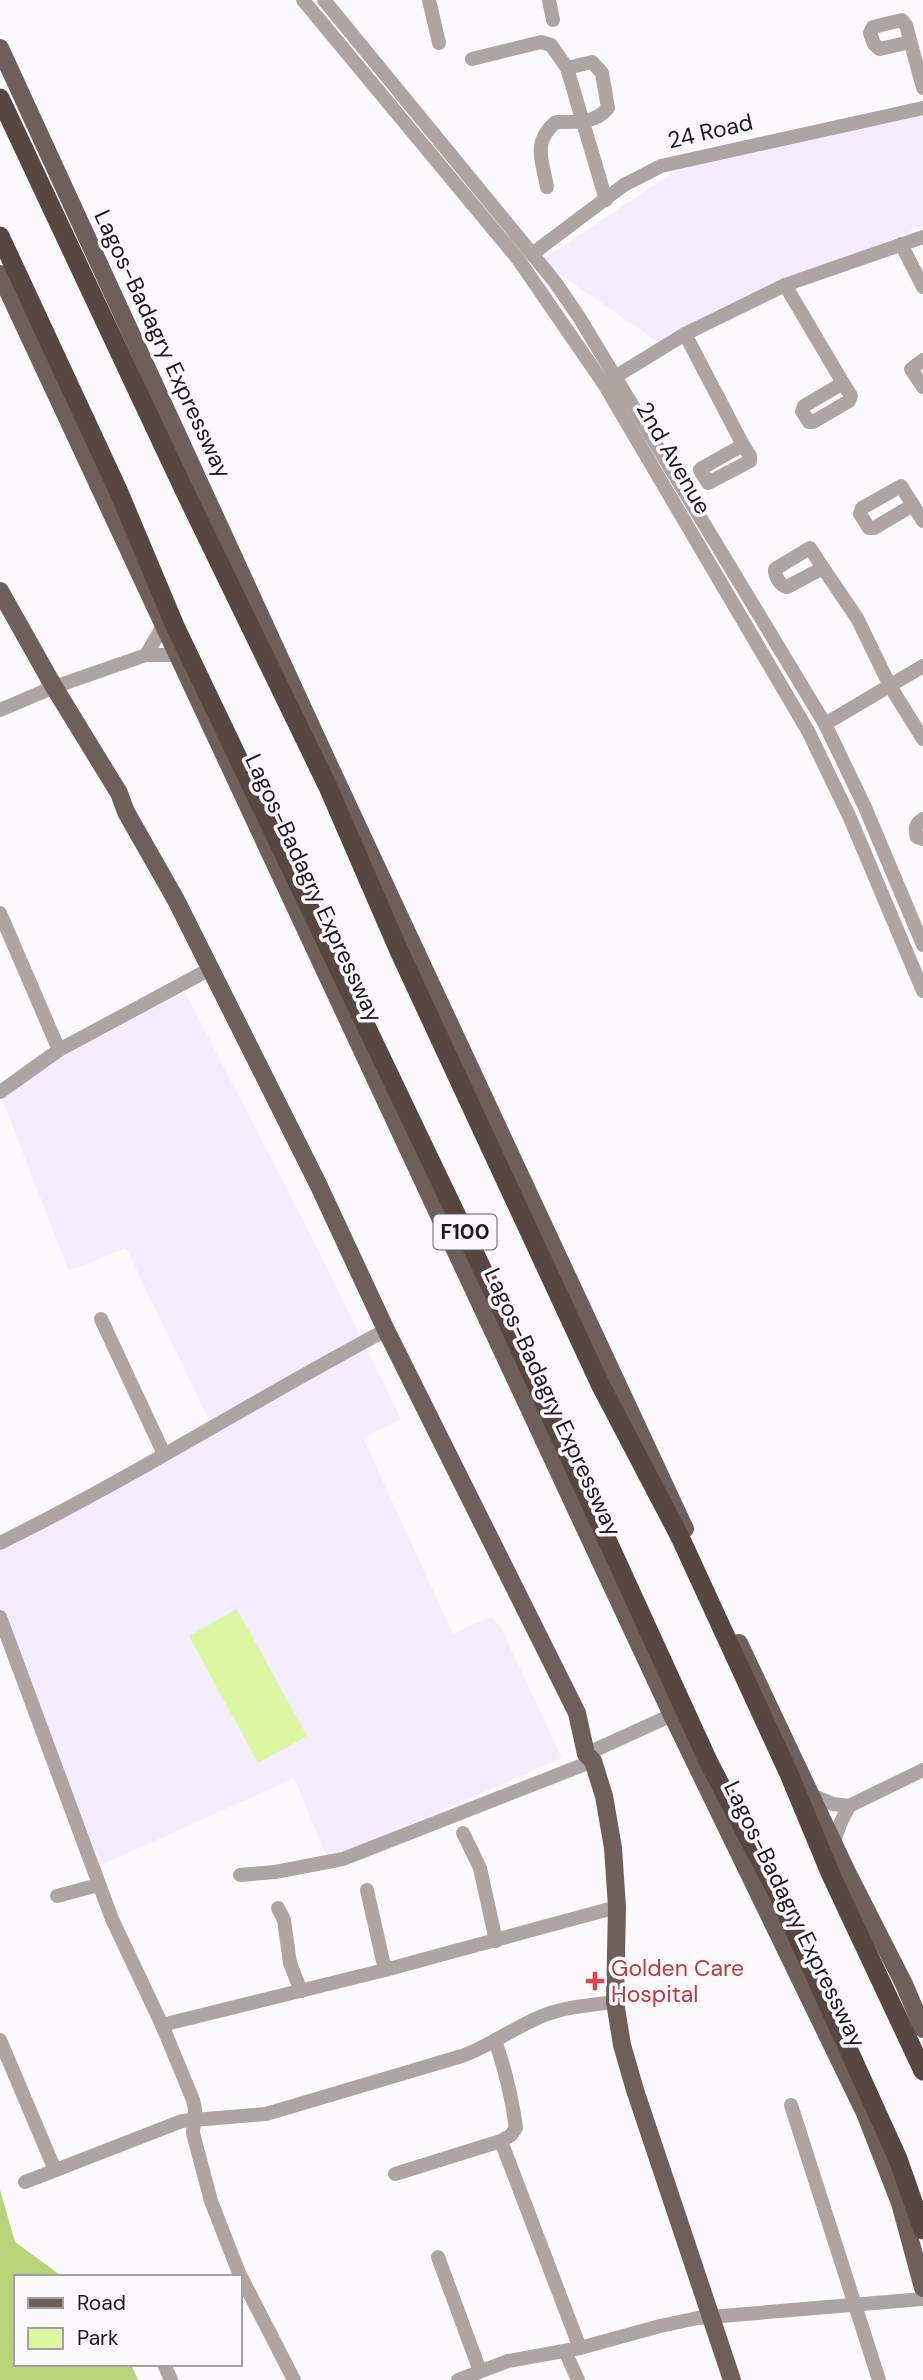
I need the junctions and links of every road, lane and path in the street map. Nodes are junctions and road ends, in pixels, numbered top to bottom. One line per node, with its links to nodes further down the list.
1 (303, 0): 26 (street, 2nd Avenue)
2 (324, 0): 20 (street, 2nd Avenue)
3 (429, 0): 6 (street)
4 (549, 0): 5 (street)
5 (553, 20)
6 (439, 43)
7 (910, 43): 11 (street)
8 (0, 48): 60 (main road, Lagos-Badagry Expressway)
9 (472, 60): 10 (street)
10 (567, 68): 14 (street); 14 (street)
11 (923, 88)
12 (0, 98): 78 (highway, Lagos-Badagry Expressway / F100)
13 (923, 108): 16 (street, 24 Road)
14 (583, 121): 15 (street); 16 (street)
15 (547, 187)
16 (606, 200): 20 (street, 24 Road)
17 (0, 236): 85 (highway, Lagos-Badagry Expressway / F100)
18 (923, 237): 19 (street)
19 (901, 244): 22 (street); 23 (street)
20 (532, 254): 26 (street, 2nd Avenue)
21 (0, 274): 35 (main road, Lagos-Badagry Expressway)
22 (785, 285): 24 (street); 27 (street)
23 (923, 287)
24 (685, 334): 26 (street); 29 (street)
25 (923, 360): 28 (street)
26 (610, 380): 42 (street, 2nd Avenue); 49 (street, 2nd Avenue)
27 (843, 383)
28 (923, 387)
29 (743, 444)
30 (914, 505): 31 (street)
31 (923, 521)
32 (823, 568): 39 (street)
33 (0, 591): 40 (main road)
34 (0, 604): 40 (main road)
35 (163, 626): 36 (street); 37 (main road, Lagos-Badagry Expressway)
36 (146, 655): 37 (street); 40 (street)
37 (176, 655): 57 (main road, Lagos-Badagry Expressway)
38 (923, 666): 39 (street)
39 (890, 686): 42 (street); 43 (street)
40 (51, 688): 41 (street); 48 (main road)
41 (0, 710)
42 (825, 724): 47 (street, 2nd Avenue)
43 (923, 739)
44 (923, 819): 45 (street)
45 (923, 839)
46 (0, 914): 50 (street)
47 (923, 945)
48 (210, 970): 50 (street); 53 (main road)
49 (923, 991)
50 (59, 1051): 51 (street)
51 (0, 1092)
52 (101, 1319): 54 (street)
53 (386, 1330): 54 (street); 58 (main road)
54 (164, 1454): 55 (street)
55 (0, 1543)
56 (0, 1617): 65 (street)
57 (672, 1715): 58 (street); 89 (main road, Lagos-Badagry Expressway)
58 (589, 1757): 64 (street); 68 (main road)
59 (923, 1770): 61 (street)
60 (811, 1795): 61 (street); 63 (main road, Lagos-Badagry Expressway)
61 (849, 1806): 63 (street)
62 (463, 1833): 70 (street)
63 (834, 1843): 75 (main road, Lagos-Badagry Expressway)
64 (240, 1875)
65 (99, 1885): 67 (street); 74 (street)
66 (367, 1890): 71 (street)
67 (57, 1896)
68 (617, 1907): 70 (street); 73 (main road)
69 (278, 1908): 72 (street)
70 (496, 1941): 71 (street)
71 (385, 1970): 72 (street)
72 (301, 1991): 74 (street)
73 (614, 2002): 77 (street); 92 (main road)
74 (162, 2025): 80 (street)
75 (923, 2029)
76 (0, 2040): 82 (street)
77 (495, 2040): 80 (street); 81 (street)
78 (923, 2071)
79 (791, 2105): 91 (street)
80 (194, 2121): 82 (street); 87 (street)
81 (501, 2141): 83 (street); 93 (street)
82 (55, 2170): 84 (street)
83 (395, 2174)
84 (25, 2182)
85 (923, 2230)
86 (438, 2257): 94 (street)
87 (240, 2275)
88 (242, 2279): 95 (street)
89 (923, 2288)
90 (923, 2299): 91 (street)
91 (854, 2307): 92 (street); 99 (street)
92 (710, 2317): 93 (street); 98 (main road)
93 (573, 2349): 94 (street); 97 (street)
94 (480, 2371): 96 (street)
95 (294, 2380)
96 (458, 2380)
97 (578, 2380)
98 (732, 2380)
99 (879, 2380)

